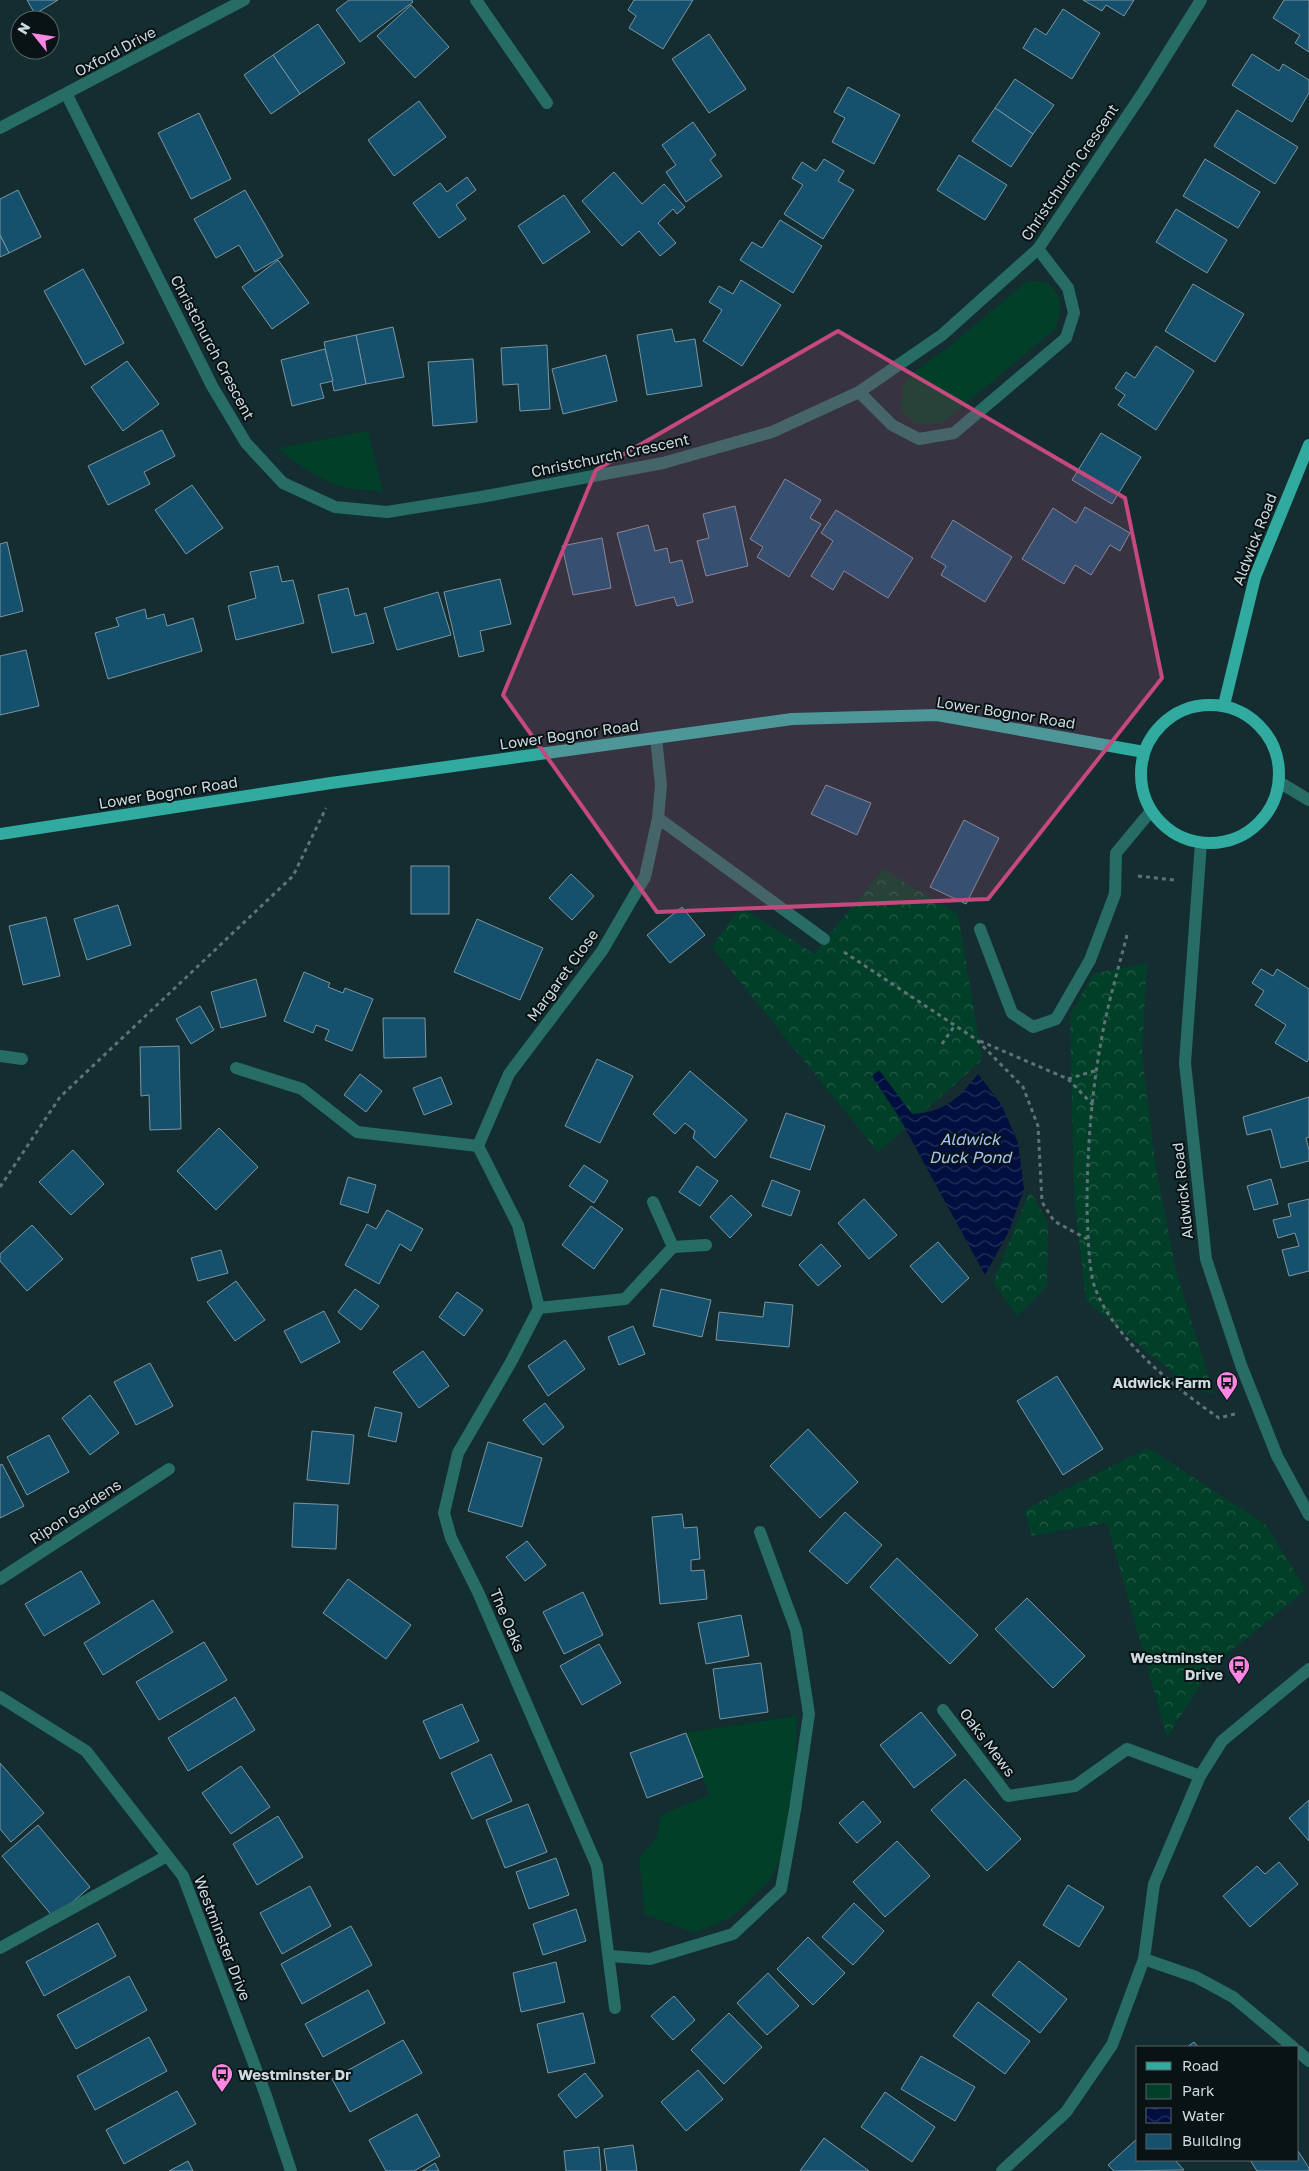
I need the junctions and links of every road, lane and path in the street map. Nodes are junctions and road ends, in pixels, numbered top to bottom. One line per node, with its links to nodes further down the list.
1 (244, 0): 4 (street, Oxford Drive)
2 (476, 0): 5 (street)
3 (1201, 0): 7 (street, Christchurch Crescent)
4 (67, 95): 6 (street, Oxford Drive); 8 (street, Christchurch Crescent)
5 (547, 103)
6 (0, 128)
7 (1038, 249): 8 (street, Christchurch Crescent); 8 (street)
8 (859, 392)
9 (1309, 444): 10 (main road, Aldwick Road)
10 (1224, 705): 12 (main road); 13 (main road)
11 (656, 738): 12 (main road, Lower Bognor Road); 14 (main road, Lower Bognor Road); 17 (street, Margaret Close)
12 (1144, 752): 16 (main road)
13 (1280, 782): 15 (street); 19 (main road)
14 (331, 783): 18 (main road, Lower Bognor Road); 37 (path)
15 (1309, 800)
16 (1151, 811): 19 (main road); 20 (street)
17 (658, 818): 26 (street); 36 (street, Margaret Close)
18 (0, 834)
19 (1201, 843): 22 (street, Aldwick Road)
20 (1115, 874): 21 (path); 24 (street)
21 (1142, 876): 22 (path); 23 (path)
22 (1198, 884): 43 (street, Aldwick Road)
23 (1140, 886)
24 (980, 929)
25 (1128, 932): 33 (path)
26 (824, 939): 27 (path)
27 (955, 1025): 28 (path); 29 (path)
28 (977, 1040): 34 (path); 39 (path)
29 (942, 1044)
30 (0, 1056): 31 (street)
31 (22, 1059)
32 (236, 1068): 36 (street)
33 (1097, 1070): 34 (path); 35 (path)
34 (1068, 1080): 35 (path)
35 (1093, 1105): 39 (path)
36 (478, 1146): 42 (street)
37 (0, 1187)
38 (653, 1202): 41 (street)
39 (1088, 1239): 43 (path)
40 (706, 1245): 41 (street)
41 (673, 1247): 42 (street)
42 (539, 1308): 54 (street, The Oaks)
43 (1258, 1408): 45 (street, Aldwick Road)
44 (169, 1469): 47 (street, Ripon Gardens)
45 (1309, 1516)
46 (760, 1532): 54 (street)
47 (0, 1579)
48 (1309, 1669): 51 (street)
49 (0, 1697): 52 (street, Westminster Drive)
50 (944, 1710): 51 (street, Oaks Mews)
51 (1200, 1776): 55 (street)
52 (167, 1856): 53 (street); 60 (street, Westminster Drive)
53 (0, 1948)
54 (610, 1956): 56 (street, The Oaks)
55 (1144, 1959): 57 (street); 61 (street)
56 (615, 2008)
57 (1292, 2046)
58 (1299, 2052): 59 (street)
59 (1309, 2061)
60 (291, 2171)
61 (1002, 2171)

